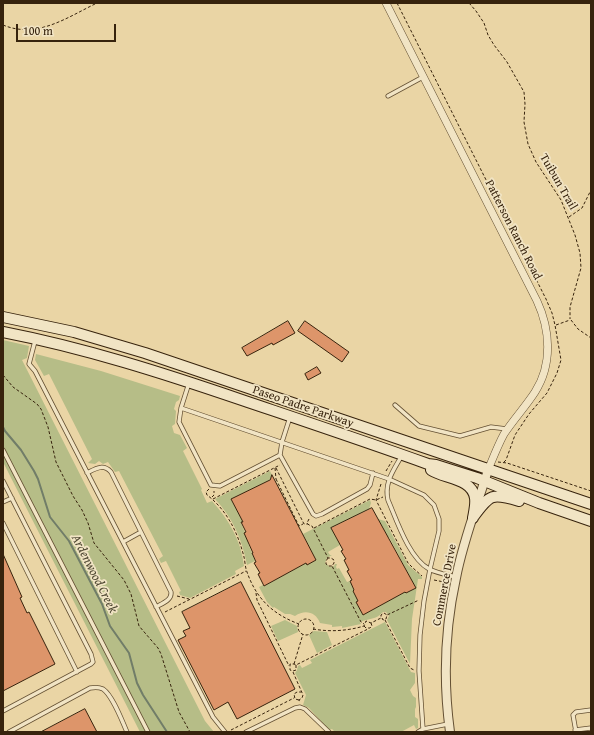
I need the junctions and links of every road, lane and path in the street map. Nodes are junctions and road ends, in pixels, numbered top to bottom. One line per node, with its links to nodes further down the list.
1 (97, 3): 4 (path)
2 (386, 3): 5 (street, Patterson Ranch Road)
3 (469, 3): 8 (path, Tuibun Trail)
4 (3, 25)
5 (423, 77): 6 (lane); 20 (street, Patterson Ranch Road)
6 (388, 96)
7 (591, 190): 8 (path)
8 (569, 217): 10 (path, Tuibun Trail)
9 (3, 317): 30 (main road, Paseo Padre Parkway)
10 (570, 319): 11 (path); 14 (path)
11 (555, 325)
12 (3, 332): 13 (main road, Paseo Padre Parkway)
13 (36, 338): 16 (main road, Paseo Padre Parkway); 32 (lane)
14 (591, 338)
15 (3, 375): 99 (path)
16 (189, 382): 18 (lane); 19 (main road, Paseo Padre Parkway)
17 (395, 405): 20 (lane)
18 (180, 408): 21 (lane); 23 (lane)
19 (290, 416): 21 (lane); 24 (main road, Paseo Padre Parkway)
20 (508, 429): 30 (street, Patterson Ranch Road)
21 (282, 442): 23 (lane); 33 (lane)
22 (3, 450): 98 (lane)
23 (280, 455): 26 (lane)
24 (402, 455): 28 (main road, Paseo Padre Parkway); 34 (lane)
25 (392, 461): 31 (path)
26 (284, 463): 29 (path); 33 (lane)
27 (503, 463): 40 (path)
28 (428, 464): 36 (main road, Paseo Padre Parkway); 49 (main road)
29 (275, 467): 35 (path); 43 (path); 52 (path)
30 (488, 470): 36 (street, Commerce Drive); 47 (main road, Paseo Padre Parkway)
31 (386, 471)
32 (87, 473): 57 (lane); 58 (lane)
33 (373, 474): 34 (lane)
34 (389, 479): 41 (lane); 61 (lane)
35 (276, 480): 38 (path); 52 (path)
36 (485, 481): 46 (main road, Paseo Padre Parkway); 49 (street, Commerce Drive)
37 (3, 482): 42 (lane)
38 (276, 483)
39 (381, 484): 44 (path)
40 (591, 491)
41 (387, 495): 44 (path); 61 (lane)
42 (12, 498): 45 (lane); 87 (lane)
43 (212, 498): 43 (path); 62 (path)
44 (376, 500): 56 (path); 63 (path)
45 (3, 502)
46 (539, 503): 49 (main road); 50 (main road, Paseo Padre Parkway)
47 (591, 504)
48 (312, 518): 53 (path)
49 (473, 518): 64 (street, Commerce Drive)
50 (591, 521)
51 (314, 523): 55 (path)
52 (304, 524): 53 (path)
53 (308, 524): 55 (path)
54 (3, 525): 87 (lane)
55 (312, 526): 56 (path)
56 (313, 528): 59 (path)
57 (141, 532): 58 (lane); 68 (lane)
58 (123, 542): 71 (lane)
59 (328, 558): 60 (path); 60 (path)
60 (332, 566): 78 (path)
61 (430, 569): 64 (lane); 69 (lane)
62 (246, 571): 67 (path); 70 (path)
63 (424, 577)
64 (456, 577): 92 (street, Commerce Drive)
65 (431, 579): 66 (path)
66 (444, 582)
67 (256, 592): 77 (path); 84 (path)
68 (171, 594): 70 (path); 71 (lane)
69 (424, 598): 73 (path); 86 (lane)
70 (190, 600): 72 (path)
71 (156, 607): 72 (lane)
72 (160, 615): 100 (lane)
73 (387, 615): 74 (path); 75 (path)
74 (381, 618): 75 (path); 76 (path)
75 (385, 620): 86 (path)
76 (371, 622): 78 (path); 80 (path)
77 (299, 624): 79 (path); 81 (path)
78 (364, 625): 79 (path); 80 (path)
79 (313, 629): 81 (path)
80 (368, 629): 83 (path)
81 (303, 634): 82 (path)
82 (294, 664): 83 (path); 84 (path)
83 (296, 665): 85 (path)
84 (289, 666): 85 (path)
85 (293, 671): 88 (path)
86 (419, 671): 94 (lane)
87 (77, 672): 91 (lane)
88 (302, 692): 89 (path); 89 (path)
89 (294, 698): 100 (path)
90 (591, 710): 95 (lane)
91 (3, 711)
92 (450, 728): 94 (lane)
93 (591, 728): 95 (lane)
94 (423, 729): 103 (lane)
95 (575, 731)
96 (9, 732): 97 (lane)
97 (128, 732)
98 (148, 732)
99 (190, 732)
100 (226, 732)
101 (246, 732): 102 (lane)
102 (329, 732)
103 (418, 732)

